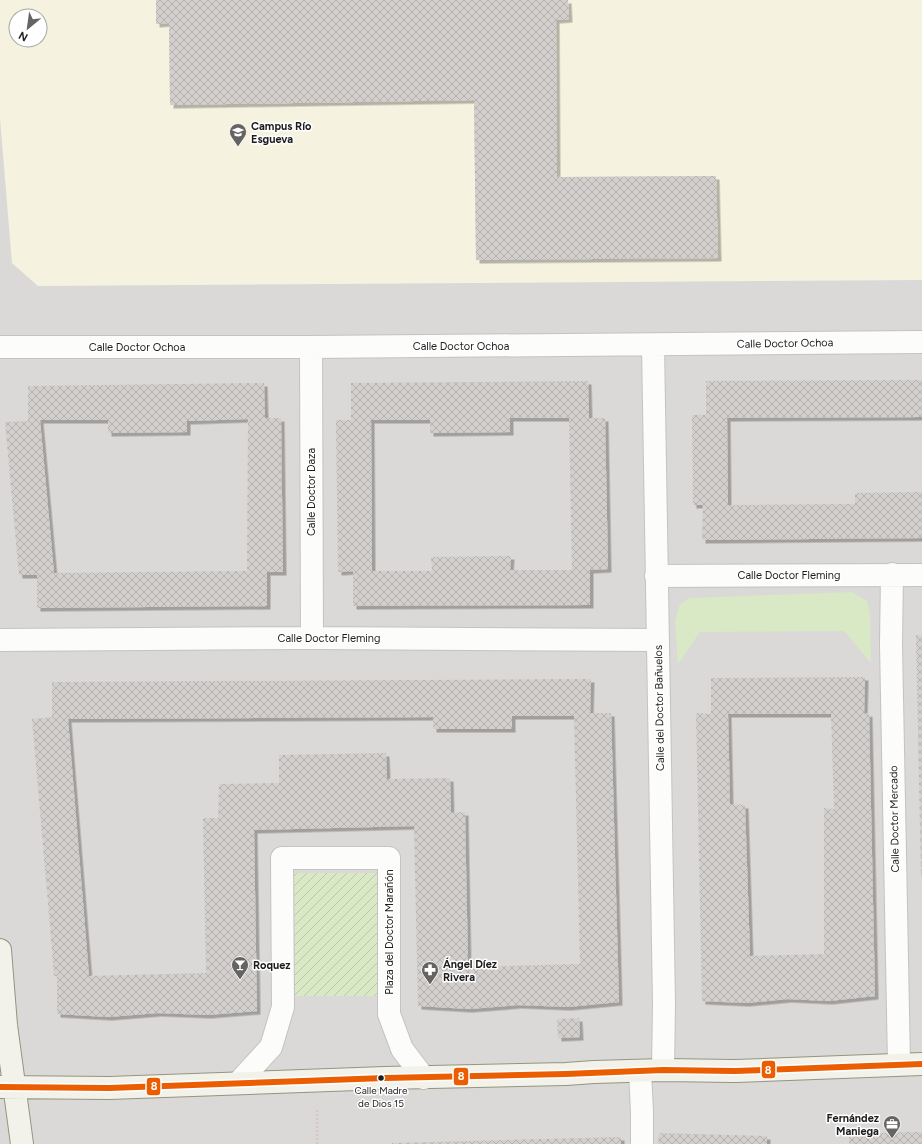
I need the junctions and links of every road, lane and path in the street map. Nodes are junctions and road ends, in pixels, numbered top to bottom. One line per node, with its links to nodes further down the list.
1 (922, 342): 2 (street, Calle Doctor Ochoa)
2 (653, 345): 4 (street, Calle Doctor Ochoa); 7 (street, Calle del Doctor Bañuelos)
3 (0, 346): 4 (street, Calle Doctor Ochoa)
4 (311, 347): 8 (street, Calle Doctor Daza)
5 (892, 574): 6 (street, Calle Doctor Fleming); 7 (street, Calle Doctor Fleming); 12 (street, Calle Doctor Mercado)
6 (922, 575)
7 (656, 576): 10 (street, Calle del Doctor Bañuelos)
8 (312, 638): 9 (street, Calle Doctor Fleming); 10 (street, Calle Doctor Fleming)
9 (0, 640)
10 (658, 640): 14 (street, Calle del Doctor Bañuelos)
11 (0, 950): 19 (main road)
12 (899, 1064): 13 (main road); 14 (main road)
13 (922, 1064)
14 (663, 1070): 15 (main road)
15 (640, 1071): 16 (main road); 22 (street)
16 (424, 1078): 17 (main road); 18 (street, Plaza del Doctor Marañón)
17 (318, 1080): 18 (main road); 21 (path)
18 (238, 1083): 19 (main road)
19 (7, 1087): 20 (main road)
20 (22, 1144)
21 (317, 1144)
22 (642, 1144)

